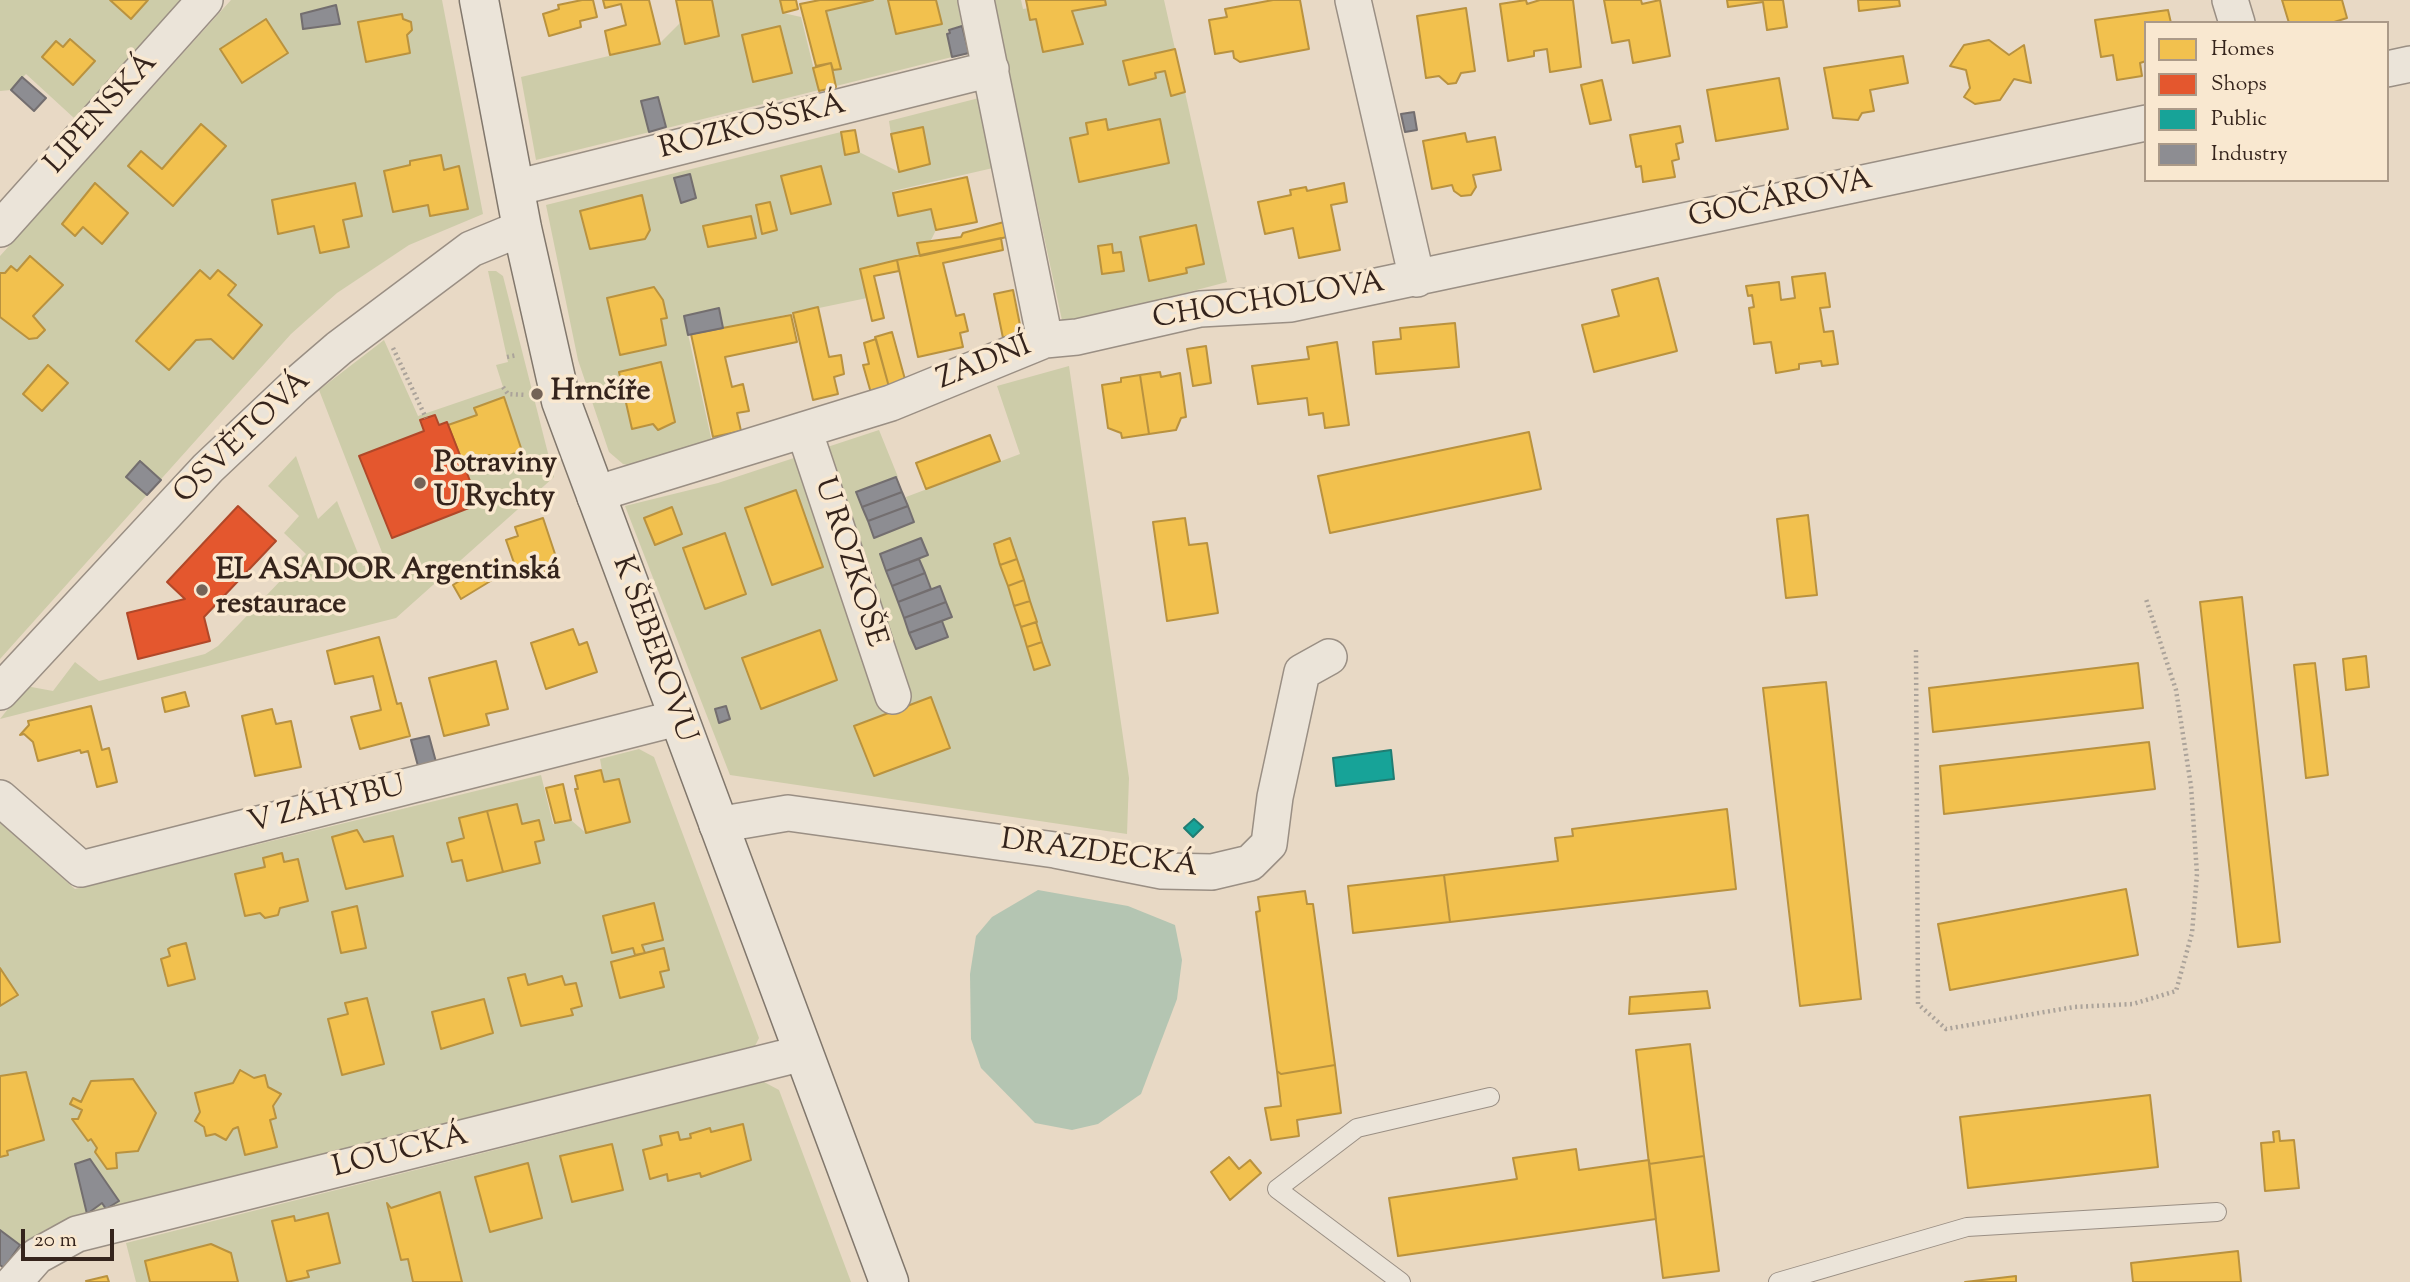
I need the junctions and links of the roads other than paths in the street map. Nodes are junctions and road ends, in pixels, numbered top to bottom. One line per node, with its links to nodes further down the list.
1 (205, 0): 13 (street, LIPENSKÁ)
2 (479, 0): 11 (street, K ŠEBEROVU)
3 (976, 0): 8 (street, ZADNÍ)
4 (1353, 0): 14 (street, CHOCHOLOVA)
5 (2230, 0): 6 (street)
6 (2236, 21)
7 (2410, 64): 9 (street)
8 (991, 69): 11 (street, ROZKOŠSKÁ); 15 (street, ZADNÍ)
9 (2389, 69)
10 (2144, 123): 14 (street, GOČÁROVA)
11 (515, 188): 12 (street, K ŠEBEROVU)
12 (522, 228): 17 (street, K ŠEBEROVU); 19 (street, OSVĚTOVÁ)
13 (0, 229)
14 (1417, 279): 15 (street, CHOCHOLOVA)
15 (1045, 340): 16 (street, ZADNÍ)
16 (804, 430): 17 (street, ZADNÍ); 20 (street, U ROZKOŠE)
17 (595, 497): 21 (street, K ŠEBEROVU)
18 (1329, 657): 23 (street, DRAZDECKÁ)
19 (0, 692)
20 (892, 696)
21 (677, 718): 22 (street, V ZÁHYBU); 23 (street, K ŠEBEROVU)
22 (0, 798)
23 (717, 825): 24 (street, K ŠEBEROVU)
24 (803, 1053): 27 (street, LOUCKÁ); 28 (street, K ŠEBEROVU)
25 (1490, 1097): 29 (lane)
26 (2217, 1212): 30 (lane)
27 (14, 1282)
28 (889, 1282)
29 (1401, 1282)
30 (1779, 1282)

